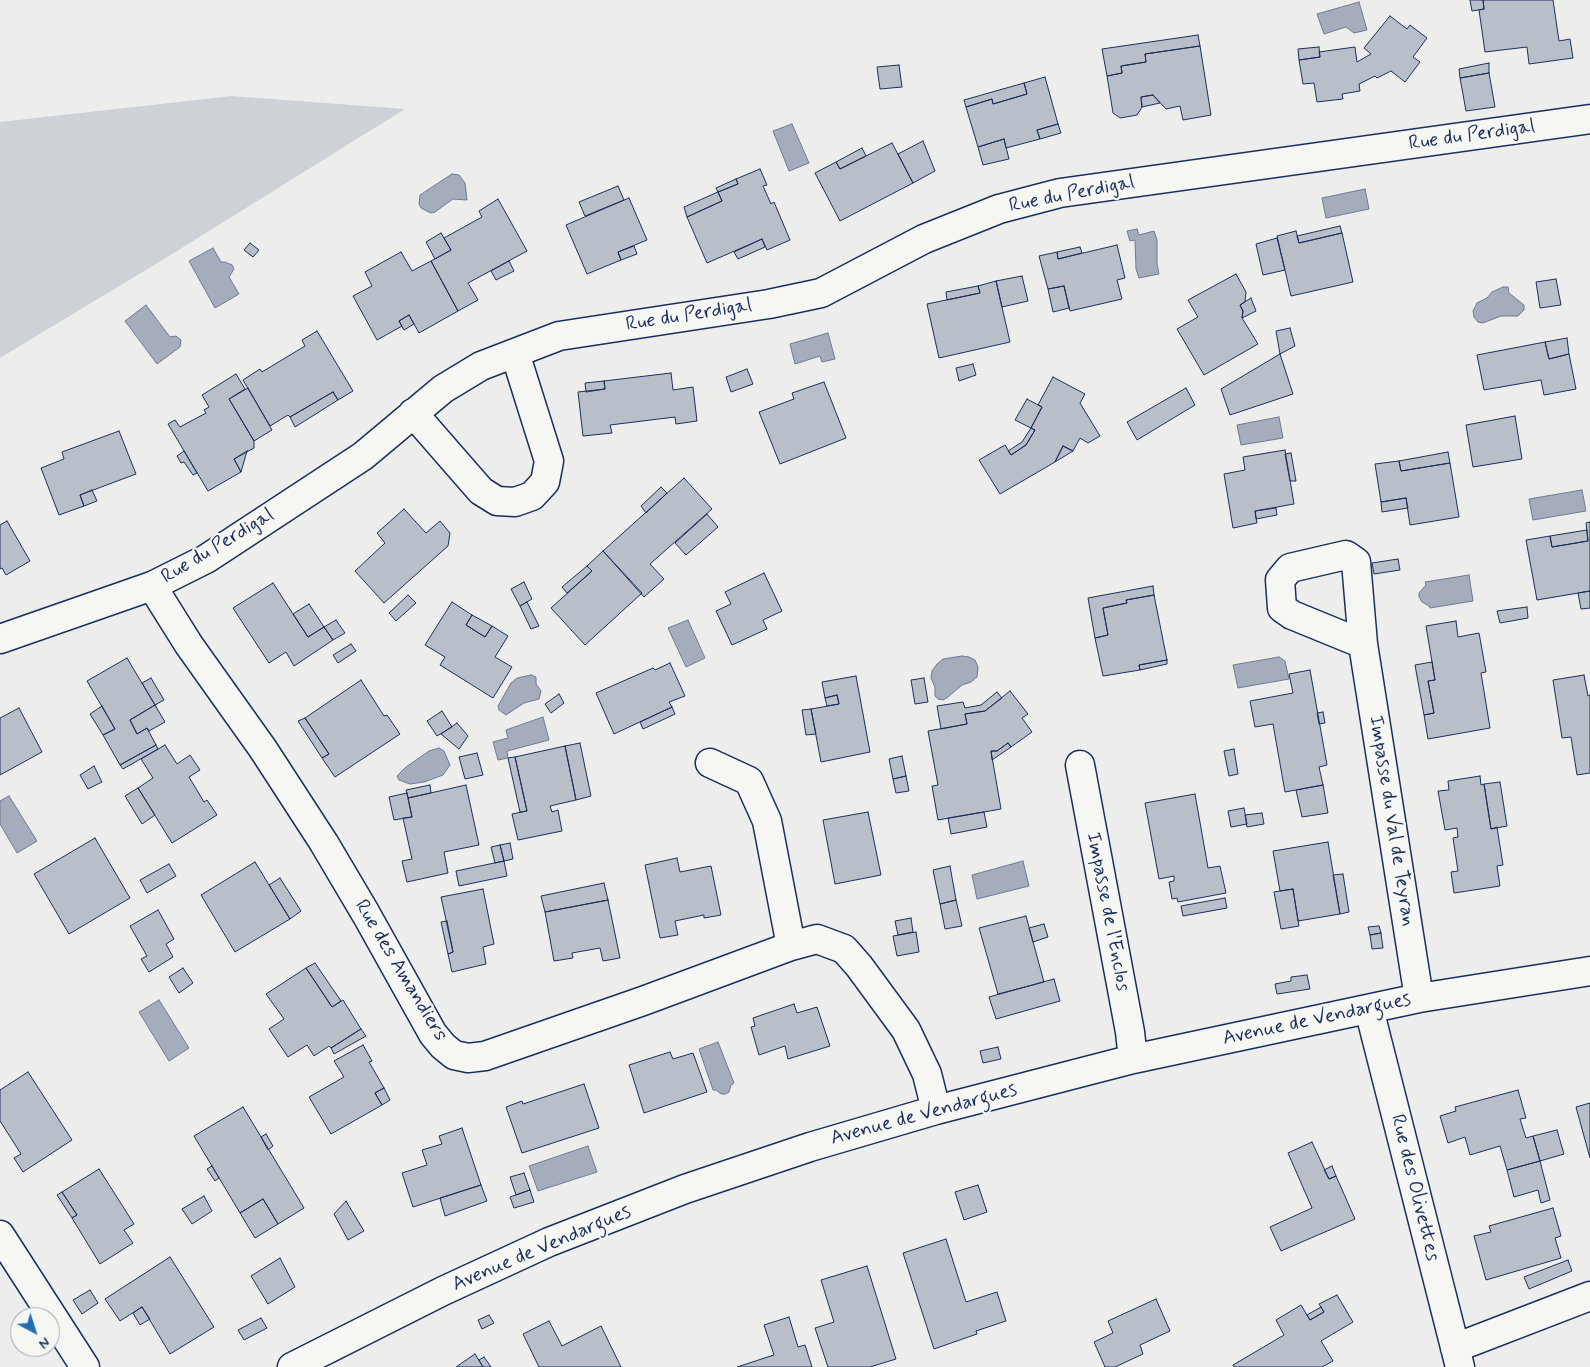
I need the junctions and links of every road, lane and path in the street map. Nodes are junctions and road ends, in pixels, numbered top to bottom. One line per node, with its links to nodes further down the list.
1 (1590, 119): 2 (street, Rue du Perdigal)
2 (515, 353): 3 (street, Rue du Perdigal); 3 (street)
3 (413, 413): 4 (street, Rue du Perdigal)
4 (152, 586): 5 (street, Rue du Perdigal); 9 (street, Rue des Amandiers)
5 (0, 639)
6 (1364, 644): 11 (street, Impasse du Val de Teyran)
7 (710, 764): 9 (street)
8 (1080, 765): 13 (street, Impasse de l'Enclos)
9 (791, 946): 14 (street, Rue des Amandiers)
10 (1590, 971): 11 (street, Avenue de Vendargues)
11 (1420, 998): 12 (street, Avenue de Vendargues)
12 (1369, 1009): 13 (street, Avenue de Vendargues); 17 (street, Rue des Olivettes)
13 (1133, 1059): 14 (street, Avenue de Vendargues)
14 (936, 1110): 19 (street, Avenue de Vendargues)
15 (0, 1235): 18 (street)
16 (1590, 1296): 17 (street)
17 (1457, 1358)
18 (85, 1367)
19 (292, 1367)

